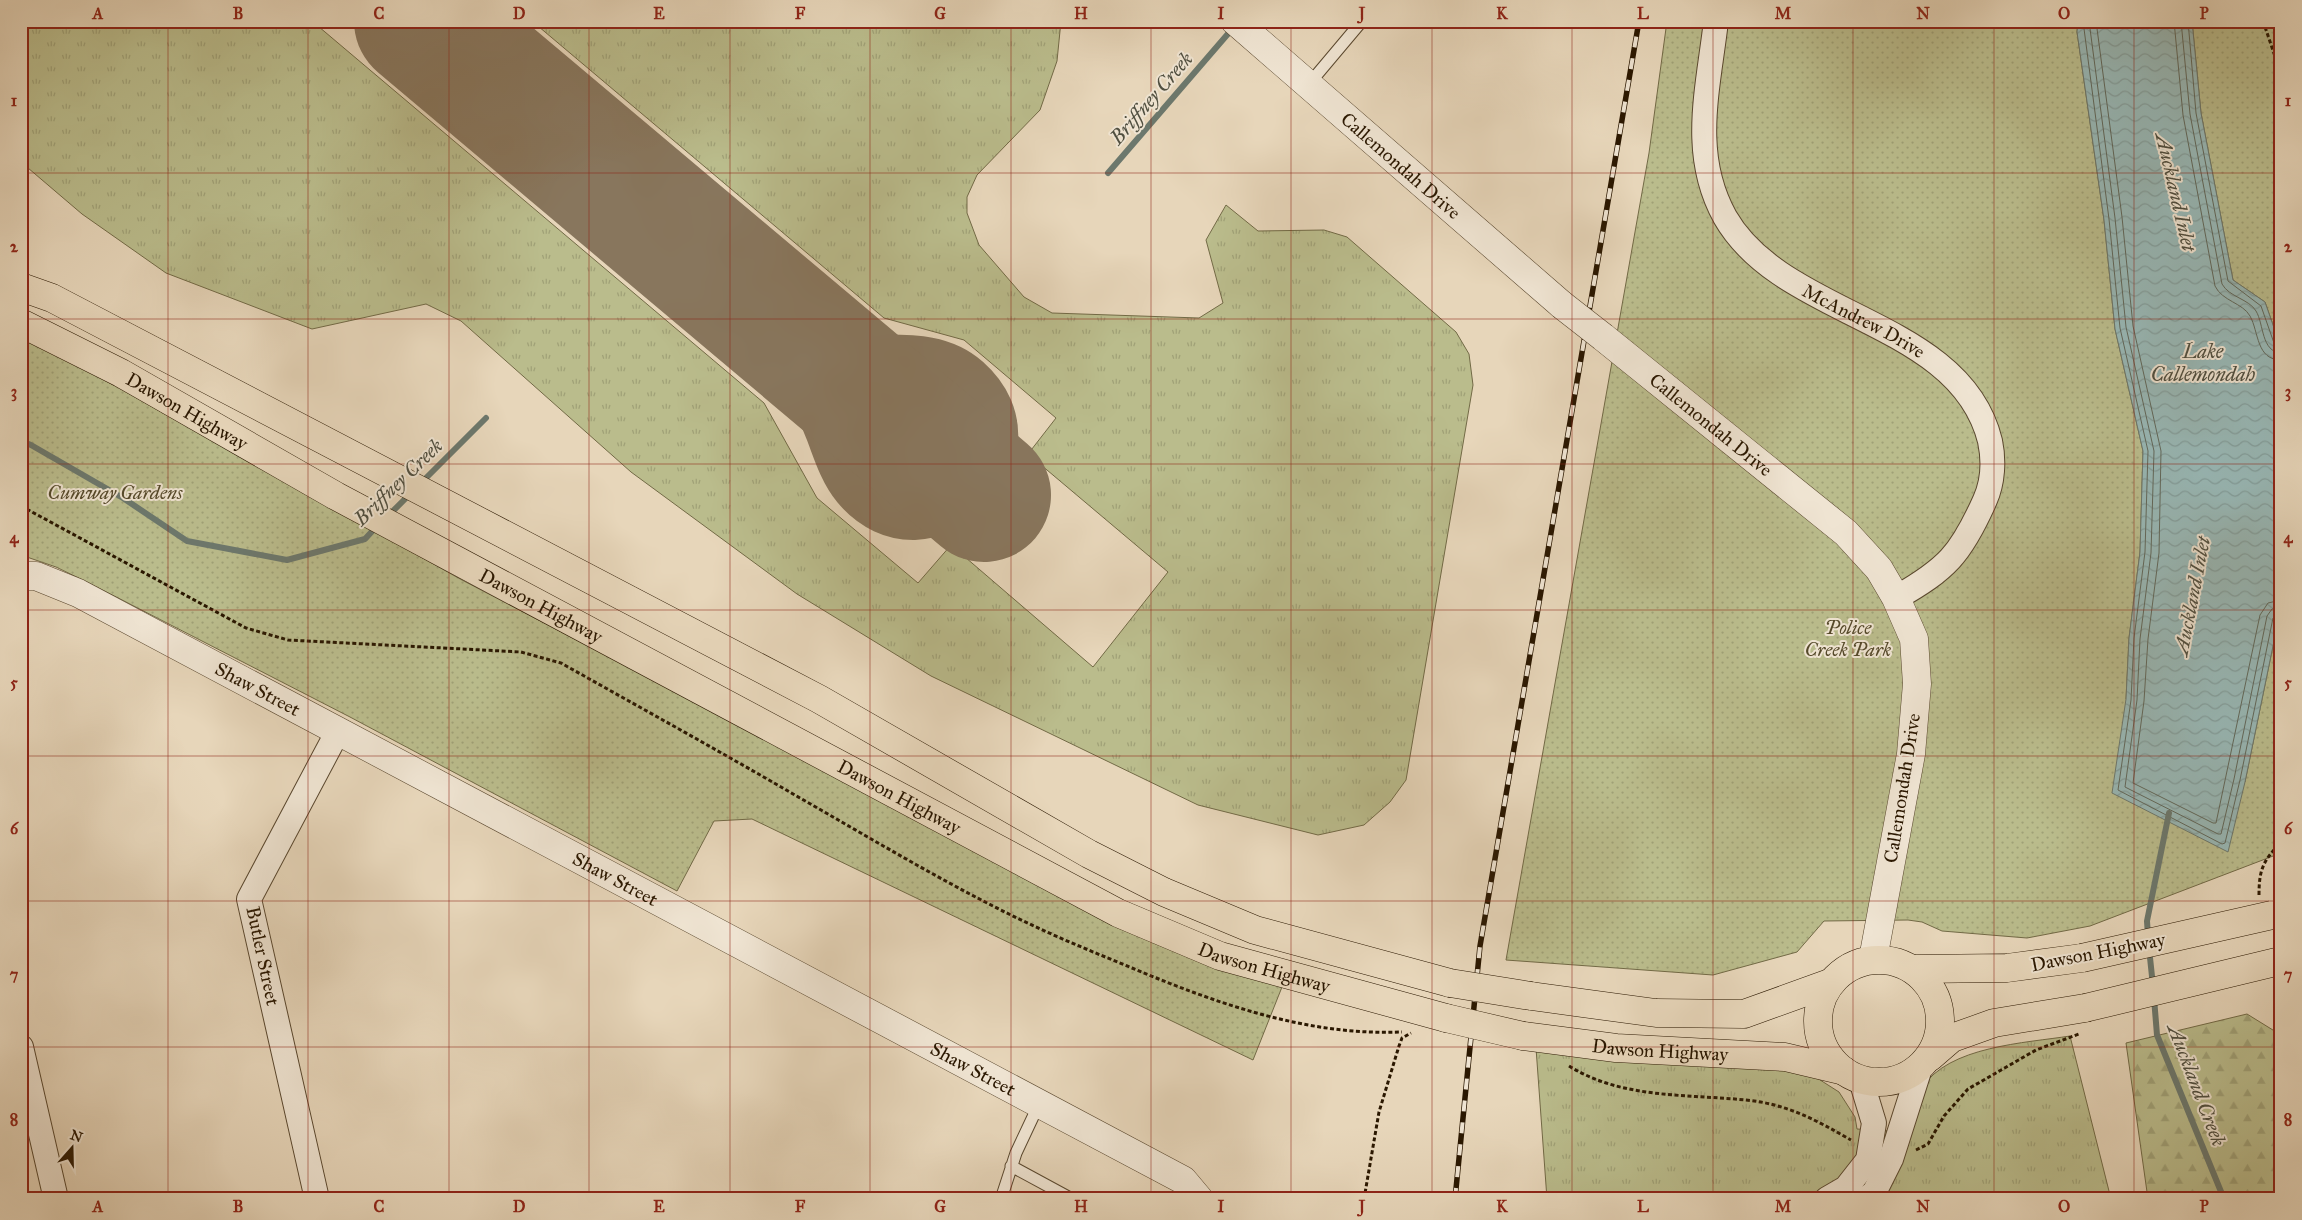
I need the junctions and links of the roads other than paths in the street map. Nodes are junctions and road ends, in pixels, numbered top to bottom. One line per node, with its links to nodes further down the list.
1 (1235, 21): 4 (street, Callemondah Drive)
2 (1362, 21): 4 (lane)
3 (1716, 21): 8 (street, McAndrew Drive)
4 (1309, 84): 8 (street, Callemondah Drive, bridge)
5 (21, 287): 14 (highway, Dawson Highway, bridge)
6 (21, 323): 17 (highway, Dawson Highway, bridge)
7 (21, 576): 9 (street, Shaw Street)
8 (1896, 598): 11 (street, Callemondah Drive)
9 (338, 731): 18 (street, Shaw Street); 21 (street, Butler Street)
10 (2271, 908): 13 (highway, Dawson Highway, bridge)
11 (1873, 959): 13 (highway); 14 (highway)
12 (2281, 961): 16 (highway, bridge)
13 (1912, 968): 16 (highway)
14 (1830, 983): 17 (highway)
15 (21, 1047): 20 (street)
16 (1924, 1063): 17 (highway); 26 (street)
17 (1853, 1076): 25 (street)
18 (1039, 1104): 19 (lane); 24 (street, Shaw Street)
19 (1011, 1166): 22 (lane); 23 (lane)
20 (56, 1199)
21 (317, 1199)
22 (1001, 1199)
23 (1072, 1199)
24 (1200, 1199)
25 (1827, 1199)
26 (1865, 1199)

